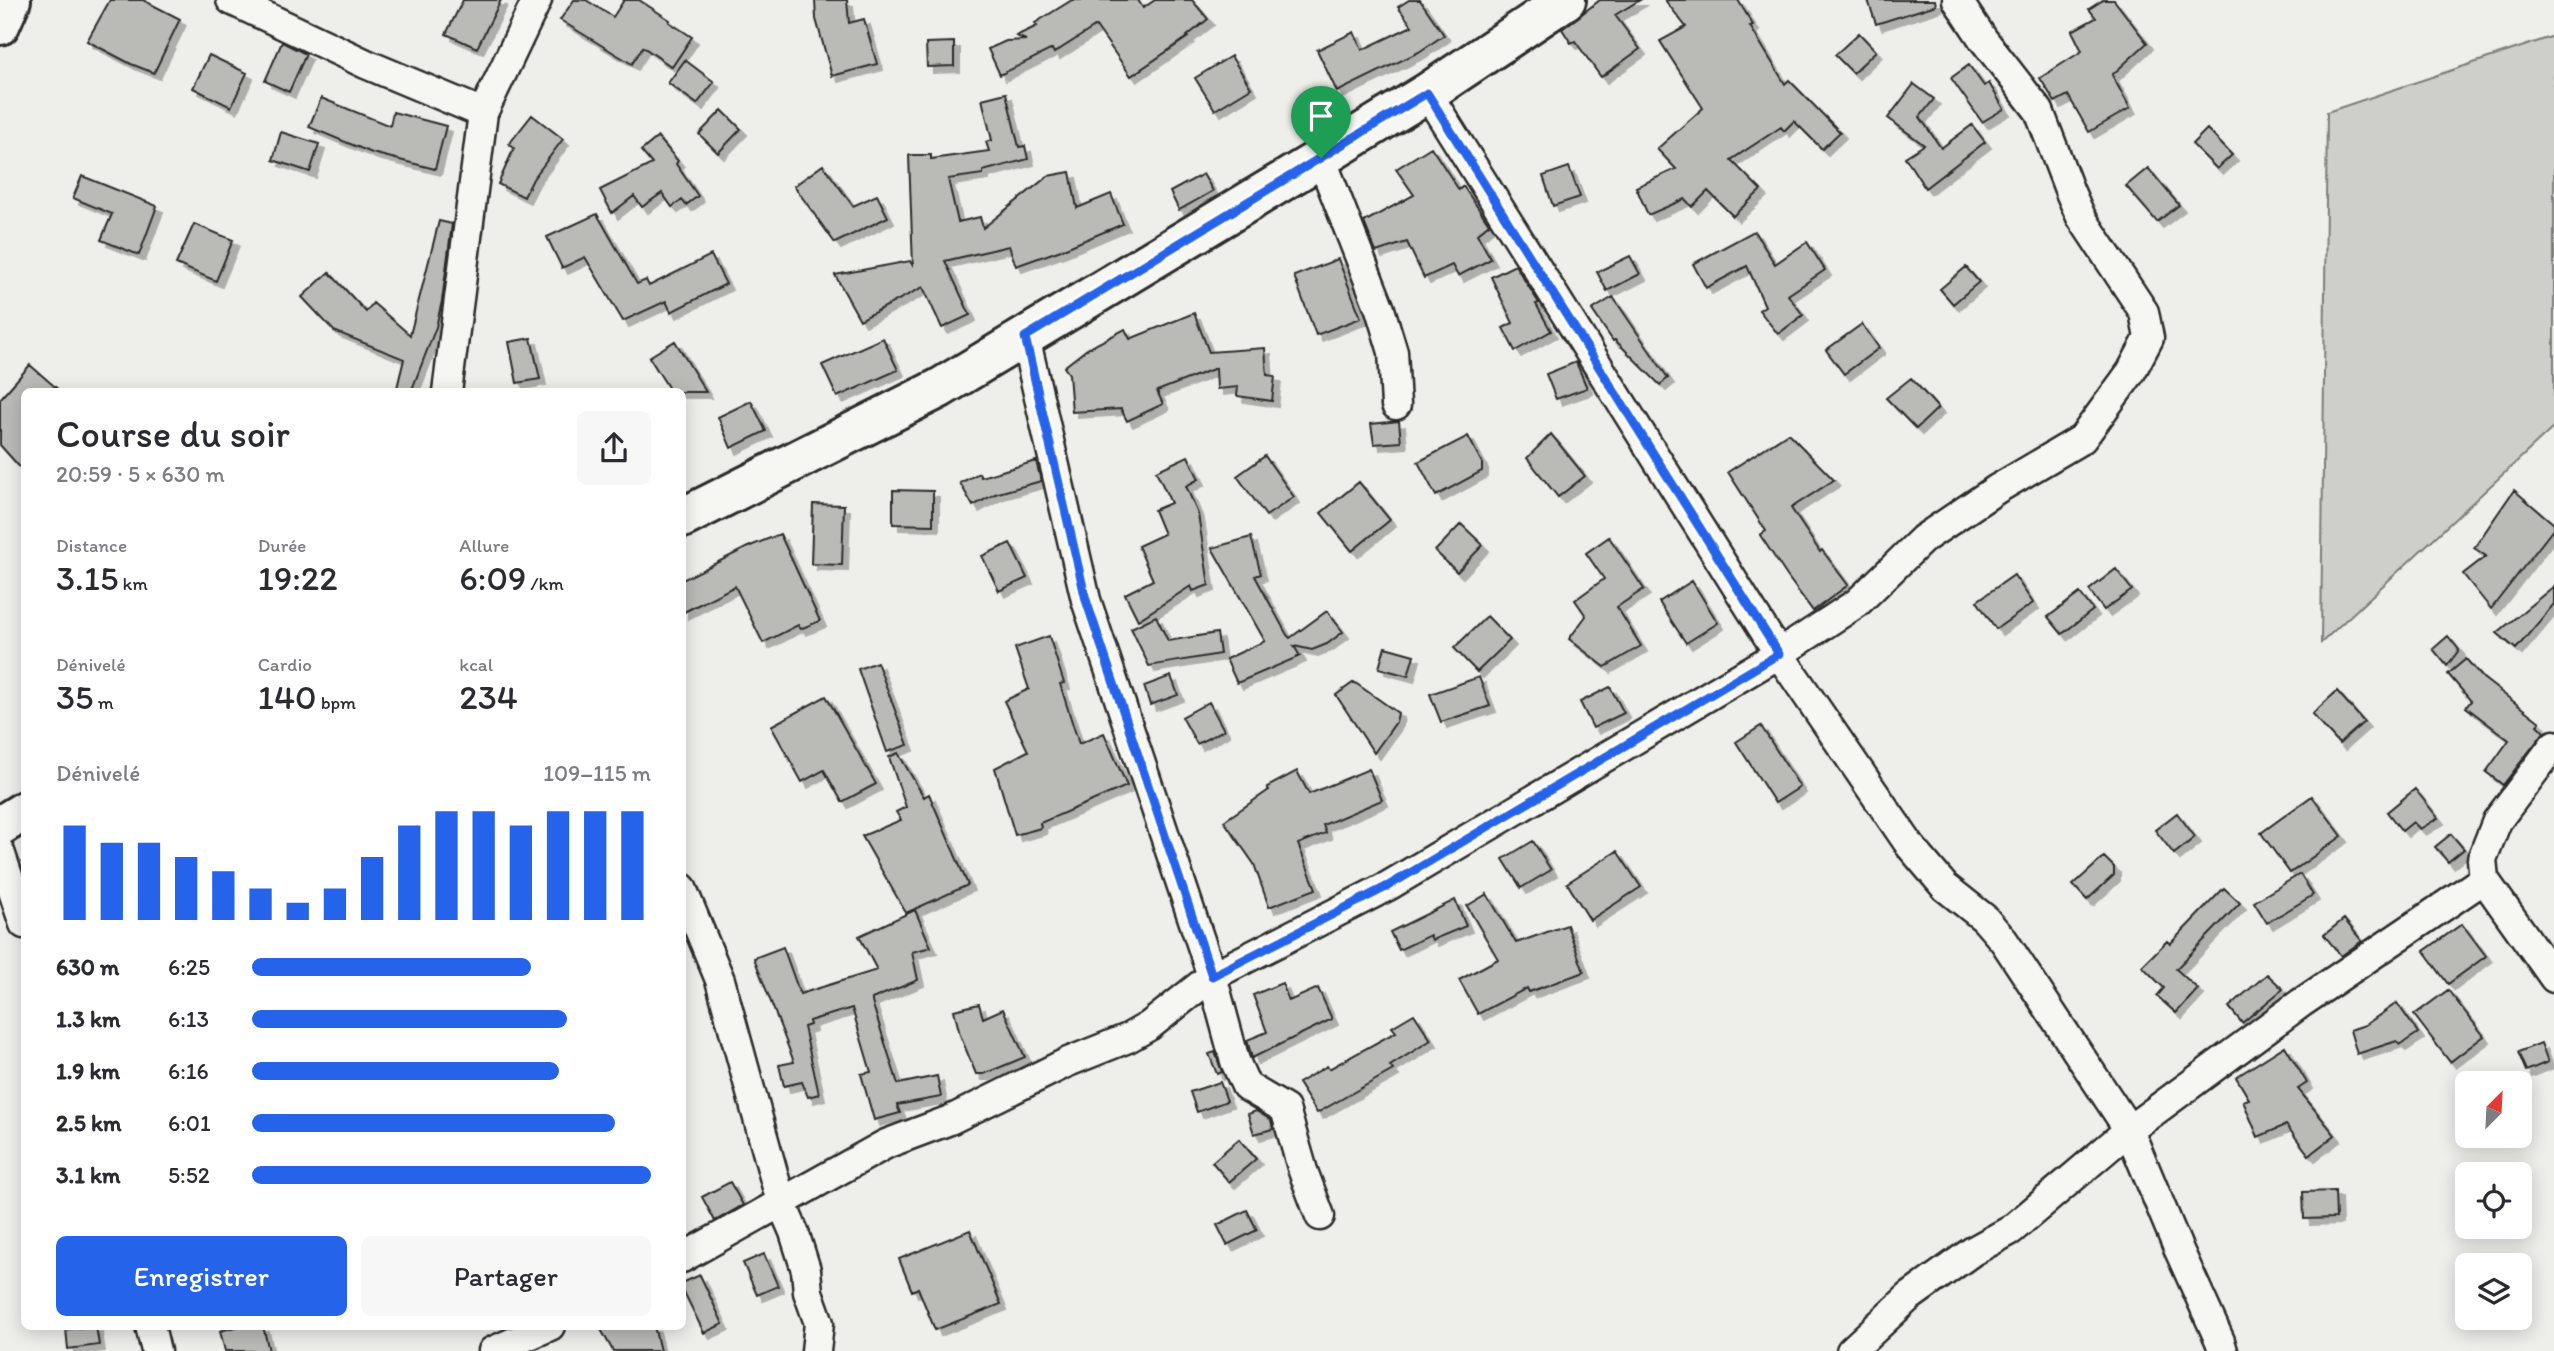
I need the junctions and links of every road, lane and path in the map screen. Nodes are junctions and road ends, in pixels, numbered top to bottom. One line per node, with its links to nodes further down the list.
1 (11, 0): 6 (main road)
2 (232, 0): 8 (street)
3 (537, 0): 8 (street)
4 (1566, 0): 7 (main road)
5 (1956, 0): 14 (street)
6 (0, 25)
7 (1427, 93): 9 (main road); 14 (street)
8 (483, 113): 11 (street)
9 (1321, 158): 10 (main road); 12 (street)
10 (1025, 337): 13 (main road); 22 (street)
11 (448, 388)
12 (1396, 405)
13 (686, 516)
14 (1779, 654): 22 (street); 24 (street)
15 (2554, 745): 19 (street)
16 (21, 813): 17 (main road)
17 (0, 826)
18 (0, 852): 21 (street)
19 (2484, 879): 23 (street); 24 (street)
20 (686, 898): 25 (street)
21 (21, 916)
22 (1212, 976): 25 (street); 26 (street)
23 (2554, 978)
24 (2129, 1130): 33 (street); 34 (street)
25 (781, 1202): 27 (street); 32 (street)
26 (1320, 1216)
27 (686, 1256)
28 (151, 1330): 30 (street)
29 (541, 1330): 31 (street)
30 (156, 1351)
31 (493, 1351)
32 (816, 1351)
33 (1851, 1351)
34 (2222, 1351)

